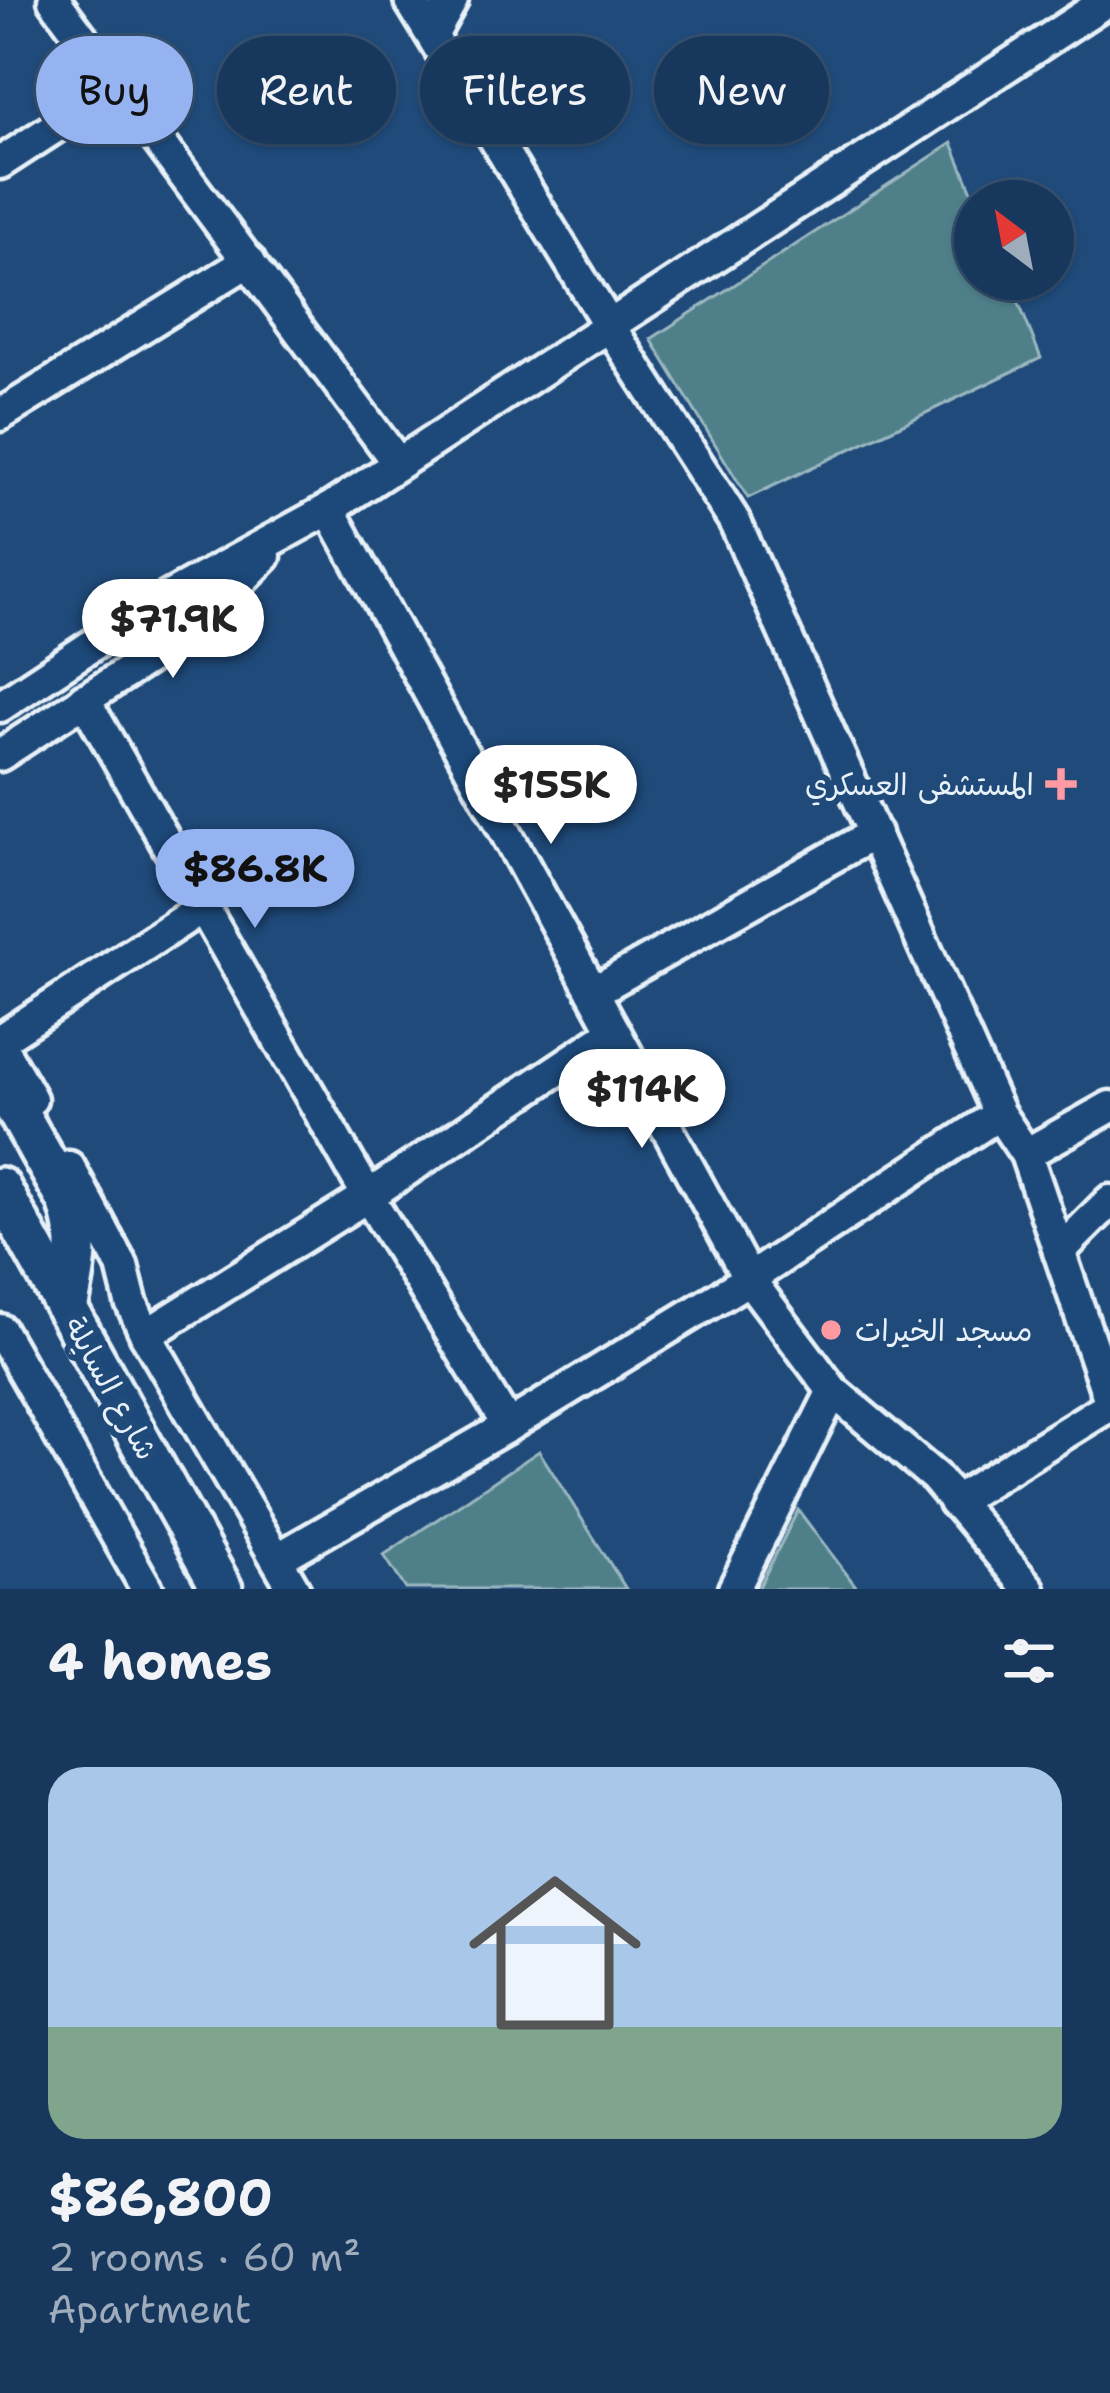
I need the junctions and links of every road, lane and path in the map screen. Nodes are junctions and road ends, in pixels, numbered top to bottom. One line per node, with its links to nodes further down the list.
1 (54, 0): 6 (street)
2 (410, 0): 5 (street)
3 (452, 0): 5 (street)
4 (1108, 0): 11 (street)
5 (433, 34): 11 (street)
6 (80, 36)
7 (36, 140): 9 (street)
8 (160, 144): 10 (street)
9 (0, 163)
10 (249, 261): 12 (street); 13 (street)
11 (610, 327): 13 (street); 21 (street)
12 (0, 416)
13 (397, 462): 14 (street)
14 (329, 508): 15 (street); 23 (street)
15 (286, 535): 16 (street); 17 (street)
16 (156, 618): 18 (street); 19 (street)
17 (84, 699): 20 (street); 22 (street)
18 (0, 706)
19 (0, 732)
20 (0, 755)
21 (875, 833): 23 (street); 28 (street)
22 (203, 907): 25 (street); 31 (street)
23 (593, 992): 24 (street)
24 (614, 1032): 31 (street); 34 (street)
25 (0, 1042): 37 (street)
26 (0, 1081): 35 (main road)
27 (1110, 1107): 29 (street)
28 (1000, 1114): 29 (street); 34 (street)
29 (1026, 1154): 33 (street)
30 (0, 1188): 35 (main road, شارع السايلة)
31 (368, 1196): 37 (street); 40 (street)
32 (1110, 1202): 33 (street)
33 (1059, 1252): 39 (street)
34 (749, 1279): 38 (street); 40 (street)
35 (68, 1309): 44 (main road, شارع السايلة)
36 (0, 1330): 43 (street)
37 (146, 1335): 42 (street)
38 (833, 1391): 41 (street); 46 (street)
39 (1110, 1403): 41 (street)
40 (508, 1426): 42 (street)
41 (954, 1502): 47 (street)
42 (277, 1559): 45 (street)
43 (146, 1589)
44 (222, 1589)
45 (294, 1589)
46 (734, 1589)
47 (1029, 1589)

